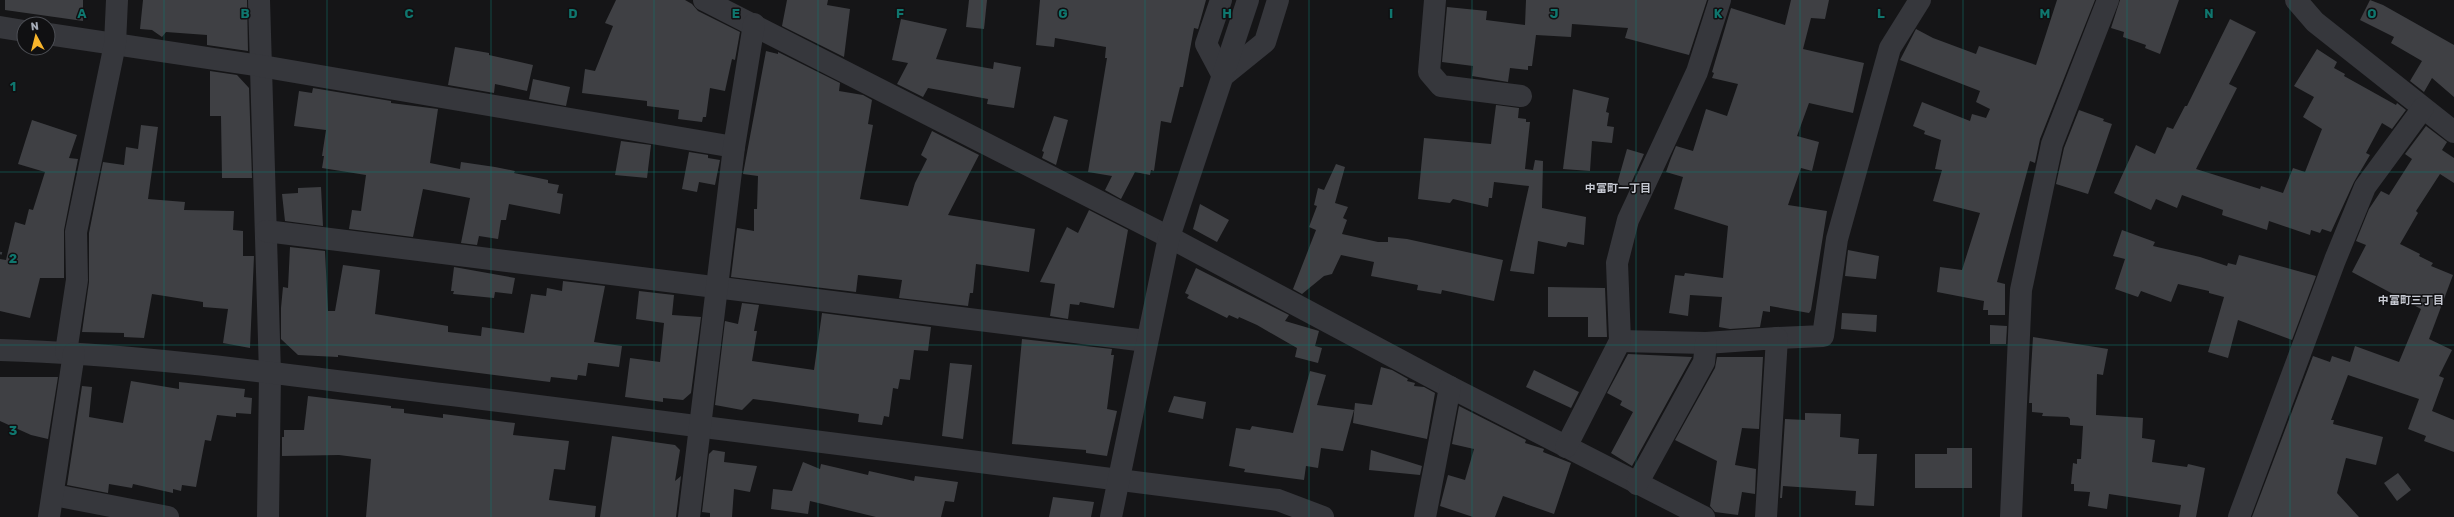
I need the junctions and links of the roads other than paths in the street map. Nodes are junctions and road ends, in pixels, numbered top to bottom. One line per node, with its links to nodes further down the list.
1 (116, 0): 17 (street)
2 (259, 0): 18 (street)
3 (704, 0): 12 (street)
4 (1221, 0): 19 (street)
5 (1278, 0): 19 (street)
6 (1435, 0): 20 (street)
7 (1720, 0): 29 (street)
8 (1920, 0): 27 (street)
9 (2108, 0): 49 (street)
10 (2296, 0): 21 (street)
11 (1247, 4): 19 (street)
12 (724, 5): 13 (street)
13 (754, 24): 23 (street); 25 (street)
14 (0, 27): 15 (street)
15 (16, 30)
16 (56, 35): 17 (street)
17 (115, 44): 18 (street); 32 (street)
18 (261, 66): 23 (street); 24 (street)
19 (1223, 76): 25 (street)
20 (1521, 96)
21 (2423, 108): 22 (street); 50 (street)
22 (2454, 132)
23 (734, 147): 26 (street)
24 (266, 231): 26 (street); 33 (street)
25 (1169, 237): 28 (street); 34 (street)
26 (716, 288): 28 (street); 35 (street)
27 (1778, 338): 30 (street); 48 (street)
28 (1146, 341): 37 (street)
29 (1620, 341): 30 (street); 36 (street)
30 (1706, 343): 38 (street)
31 (0, 350): 32 (street)
32 (70, 353): 33 (street); 39 (street)
33 (270, 374): 35 (street); 42 (street)
34 (1450, 387): 36 (street); 46 (street)
35 (698, 425): 37 (street); 43 (street)
36 (1566, 447): 38 (street)
37 (1118, 479): 44 (street); 45 (street)
38 (1637, 484): 47 (street)
39 (54, 495): 40 (street); 41 (street)
40 (49, 517)
41 (168, 517)
42 (268, 517)
43 (688, 517)
44 (1112, 517)
45 (1323, 517)
46 (1425, 517)
47 (1704, 517)
48 (1766, 517)
49 (2011, 517)
50 (2239, 517)

